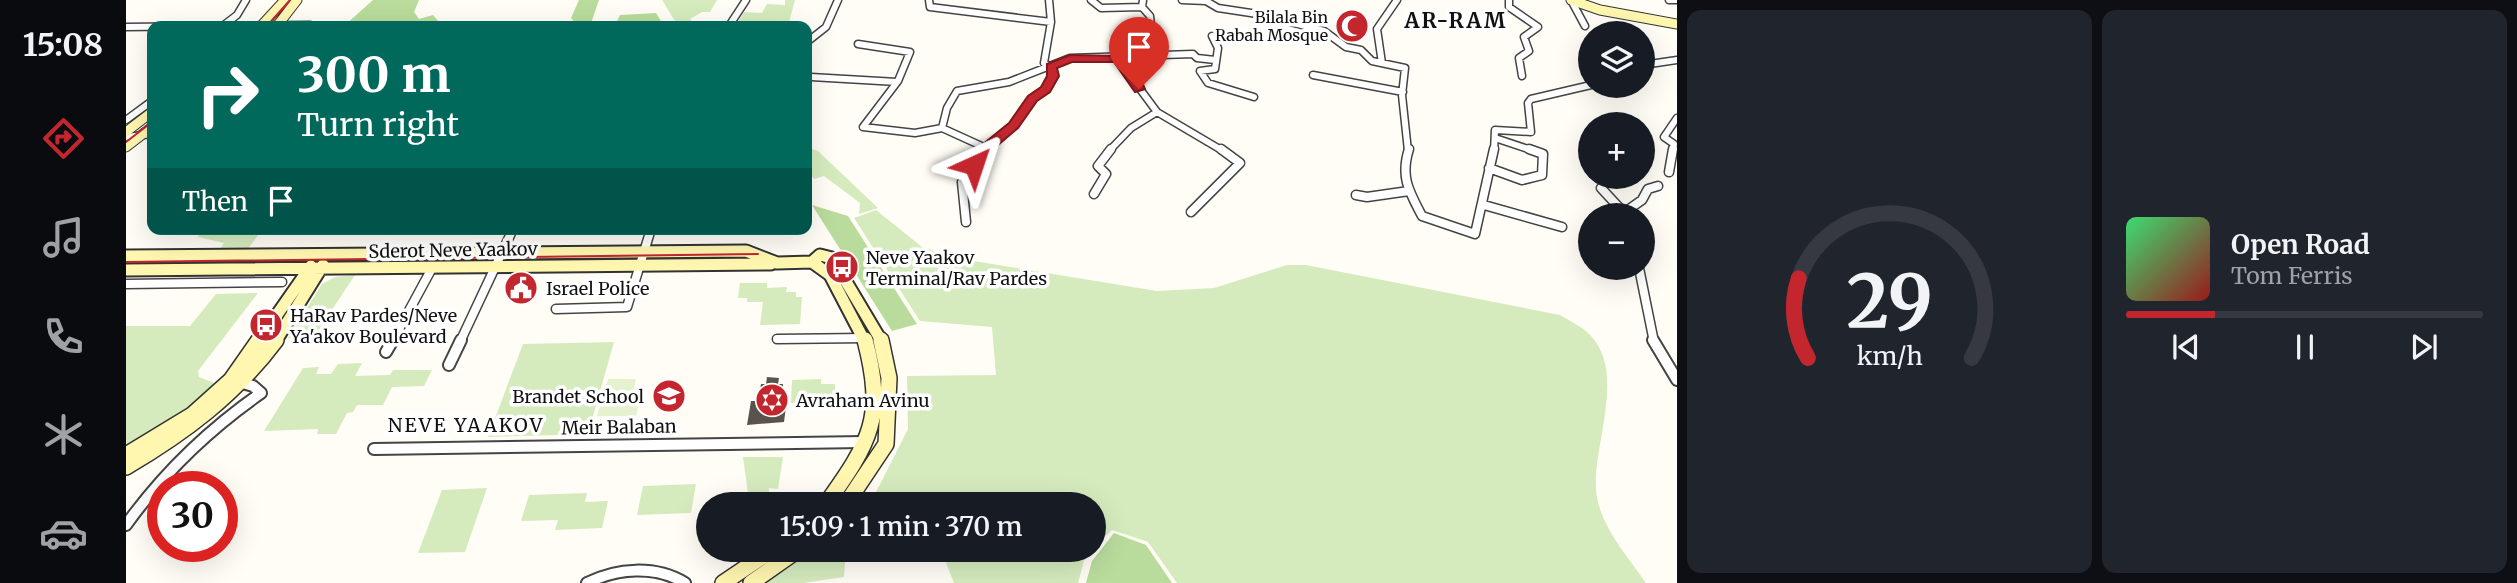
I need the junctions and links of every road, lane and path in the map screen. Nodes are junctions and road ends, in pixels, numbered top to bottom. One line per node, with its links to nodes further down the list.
1 (246, 0): 21 (street)
2 (285, 0): 22 (street)
3 (298, 0): 23 (street)
4 (746, 0): 25 (street)
5 (838, 0): 32 (street)
6 (929, 0): 19 (street)
7 (979, 0): 19 (street)
8 (1049, 0): 27 (street)
9 (1091, 0): 18 (street)
10 (1126, 0): 18 (street)
11 (1182, 0): 38 (street)
12 (1397, 0): 38 (street)
13 (1509, 0): 42 (street)
14 (1571, 0): 26 (street); 28 (street)
15 (1669, 0): 16 (street)
16 (1677, 0)
17 (1142, 4): 18 (street); 34 (street)
18 (1127, 8)
19 (977, 11): 27 (street)
20 (318, 17): 24 (street)
21 (230, 21)
22 (266, 21)
23 (282, 21)
24 (314, 21)
25 (732, 21)
26 (1582, 21)
27 (1051, 22): 40 (street)
28 (1677, 24)
29 (126, 27): 30 (street)
30 (147, 27)
31 (1212, 36): 36 (street)
32 (812, 37)
33 (858, 44): 45 (street)
34 (1154, 53): 35 (street); 36 (street)
35 (1117, 58): 40 (street); 51 (street)
36 (1215, 60): 49 (street)
37 (1677, 60): 39 (street)
38 (1382, 63): 48 (street)
39 (1655, 63)
40 (1051, 67): 54 (street); 57 (street)
41 (1313, 75): 44 (street)
42 (1522, 76)
43 (812, 77): 45 (street)
44 (1335, 79): 46 (street); 48 (street)
45 (897, 82): 54 (street)
46 (1332, 88)
47 (1578, 88): 56 (street)
48 (1403, 92): 62 (street)
49 (1254, 97)
50 (147, 110): 55 (street)
51 (1157, 112): 63 (street); 68 (street)
52 (1677, 118): 59 (street)
53 (147, 119): 55 (street)
54 (942, 128): 57 (street)
55 (135, 133)
56 (1496, 138): 58 (street); 58 (street)
57 (986, 148): 69 (street)
58 (1489, 169): 67 (street)
59 (1670, 172)
60 (1658, 186): 66 (street)
61 (1602, 189): 65 (street)
62 (1409, 191): 64 (street); 67 (street)
63 (1094, 194)
64 (1356, 195)
65 (1615, 203)
66 (1638, 203)
67 (1484, 205): 70 (street)
68 (1191, 212)
69 (966, 222)
70 (1562, 227)
71 (510, 235): 74 (street)
72 (649, 235): 73 (street)
73 (645, 251): 74 (street, Sderot Neve Yaakov); 77 (street, Sderot Neve Yaakov); 78 (street)
74 (502, 253): 75 (street, Sderot Neve Yaakov); 80 (street)
75 (325, 255): 76 (street, Sderot Neve Yaakov); 83 (street)
76 (126, 256)
77 (781, 264): 78 (street, Sderot Neve Yaakov); 79 (street, Sderot Neve Yaakov)
78 (640, 265): 80 (street, Sderot Neve Yaakov); 89 (street)
79 (822, 265): 90 (street); 97 (street)
80 (496, 268): 84 (street, Sderot Neve Yaakov); 93 (street)
81 (126, 270): 82 (street, Sderot Neve Yaakov)
82 (205, 270): 83 (street, Sderot Neve Yaakov); 87 (street)
83 (314, 270): 84 (street, Sderot Neve Yaakov); 95 (street)
84 (430, 270): 92 (street)
85 (1641, 280): 94 (street)
86 (282, 282): 87 (street)
87 (195, 283): 88 (street)
88 (126, 284)
89 (556, 309)
90 (866, 338): 91 (street); 96 (street)
91 (776, 339)
92 (386, 352)
93 (449, 365)
94 (1677, 380)
95 (237, 382): 99 (street); 100 (street); 103 (street)
96 (865, 441): 97 (street); 98 (street, Meir Balaban); 101 (street)
97 (884, 444): 102 (street)
98 (374, 449)
99 (126, 455)
100 (126, 467)
101 (835, 492)
102 (854, 492)
103 (126, 525)
104 (754, 562): 108 (street)
105 (781, 562): 109 (street)
106 (587, 583): 107 (street)
107 (685, 583)
108 (723, 583)
109 (751, 583)

